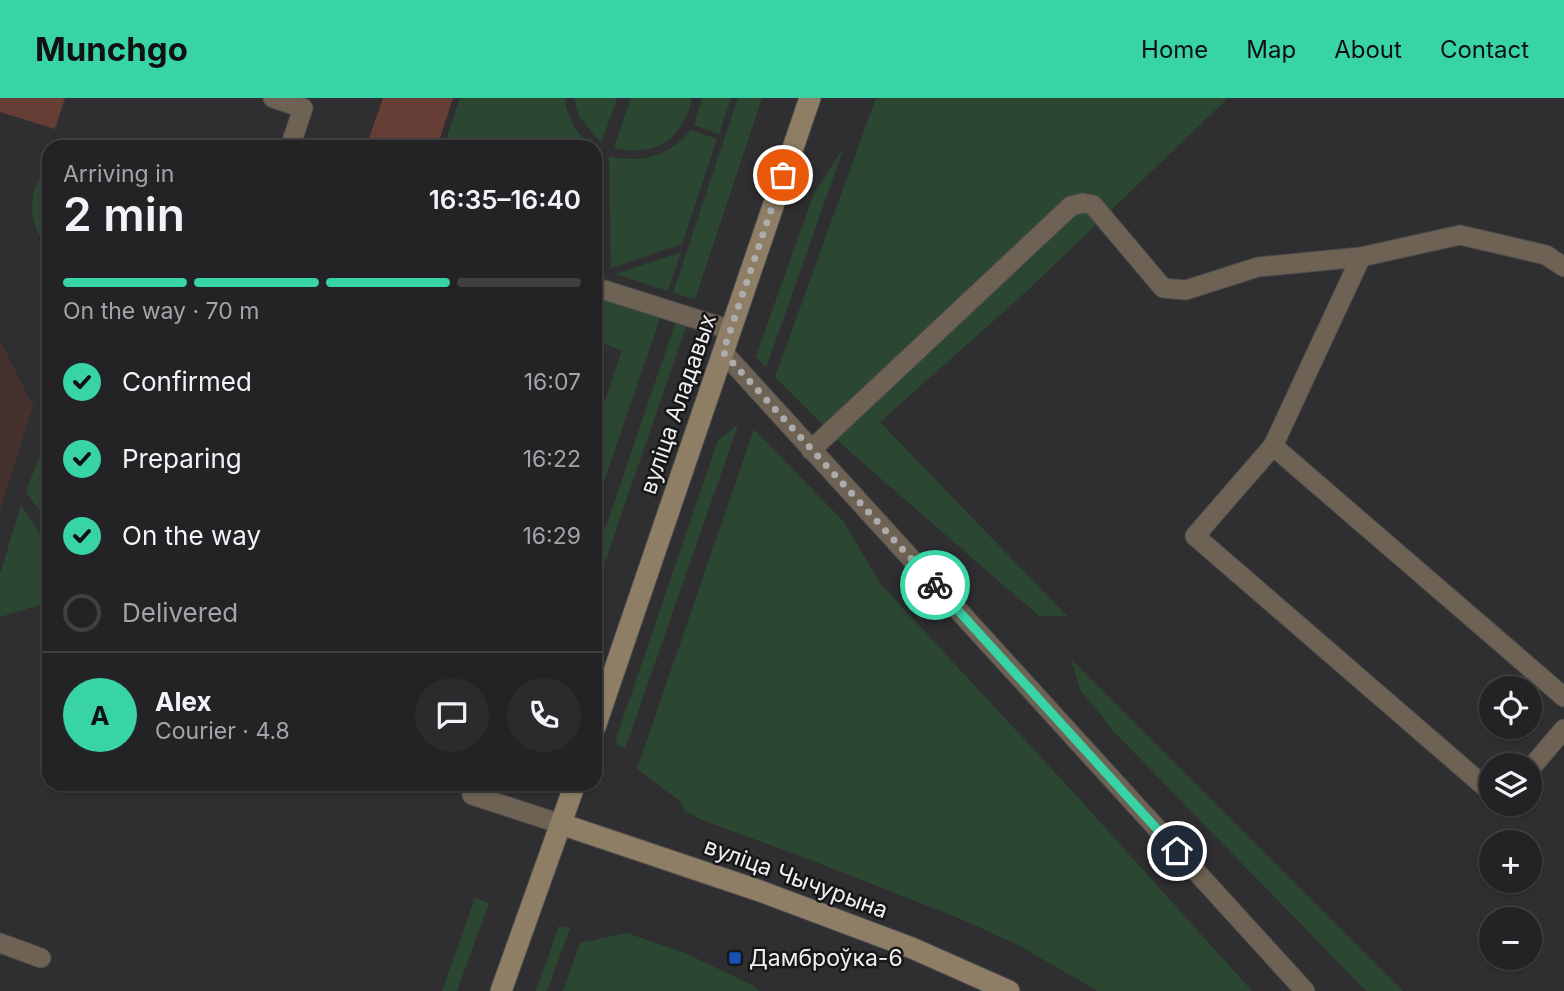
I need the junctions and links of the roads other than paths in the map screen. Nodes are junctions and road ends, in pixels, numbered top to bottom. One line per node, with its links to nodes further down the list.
1 (274, 98): 3 (lane)
2 (810, 98): 7 (main road, вуліца Аладавых)
3 (292, 140)
4 (1362, 257): 5 (lane); 9 (lane); 10 (lane)
5 (1564, 267)
6 (602, 289): 7 (lane)
7 (731, 330): 8 (main road, вуліца Аладавых)
8 (723, 352): 10 (lane); 12 (main road, вуліца Аладавых)
9 (1273, 446): 11 (lane); 15 (lane)
10 (811, 450): 23 (lane)
11 (1564, 697)
12 (602, 706)
13 (1564, 729): 14 (lane)
14 (1542, 755)
15 (1479, 782)
16 (573, 791): 18 (main road)
17 (472, 795): 18 (lane)
18 (561, 824): 21 (main road); 22 (main road, вуліца Чычурына)
19 (0, 943): 20 (lane)
20 (41, 958)
21 (501, 991)
22 (1009, 991)
23 (1306, 991)

